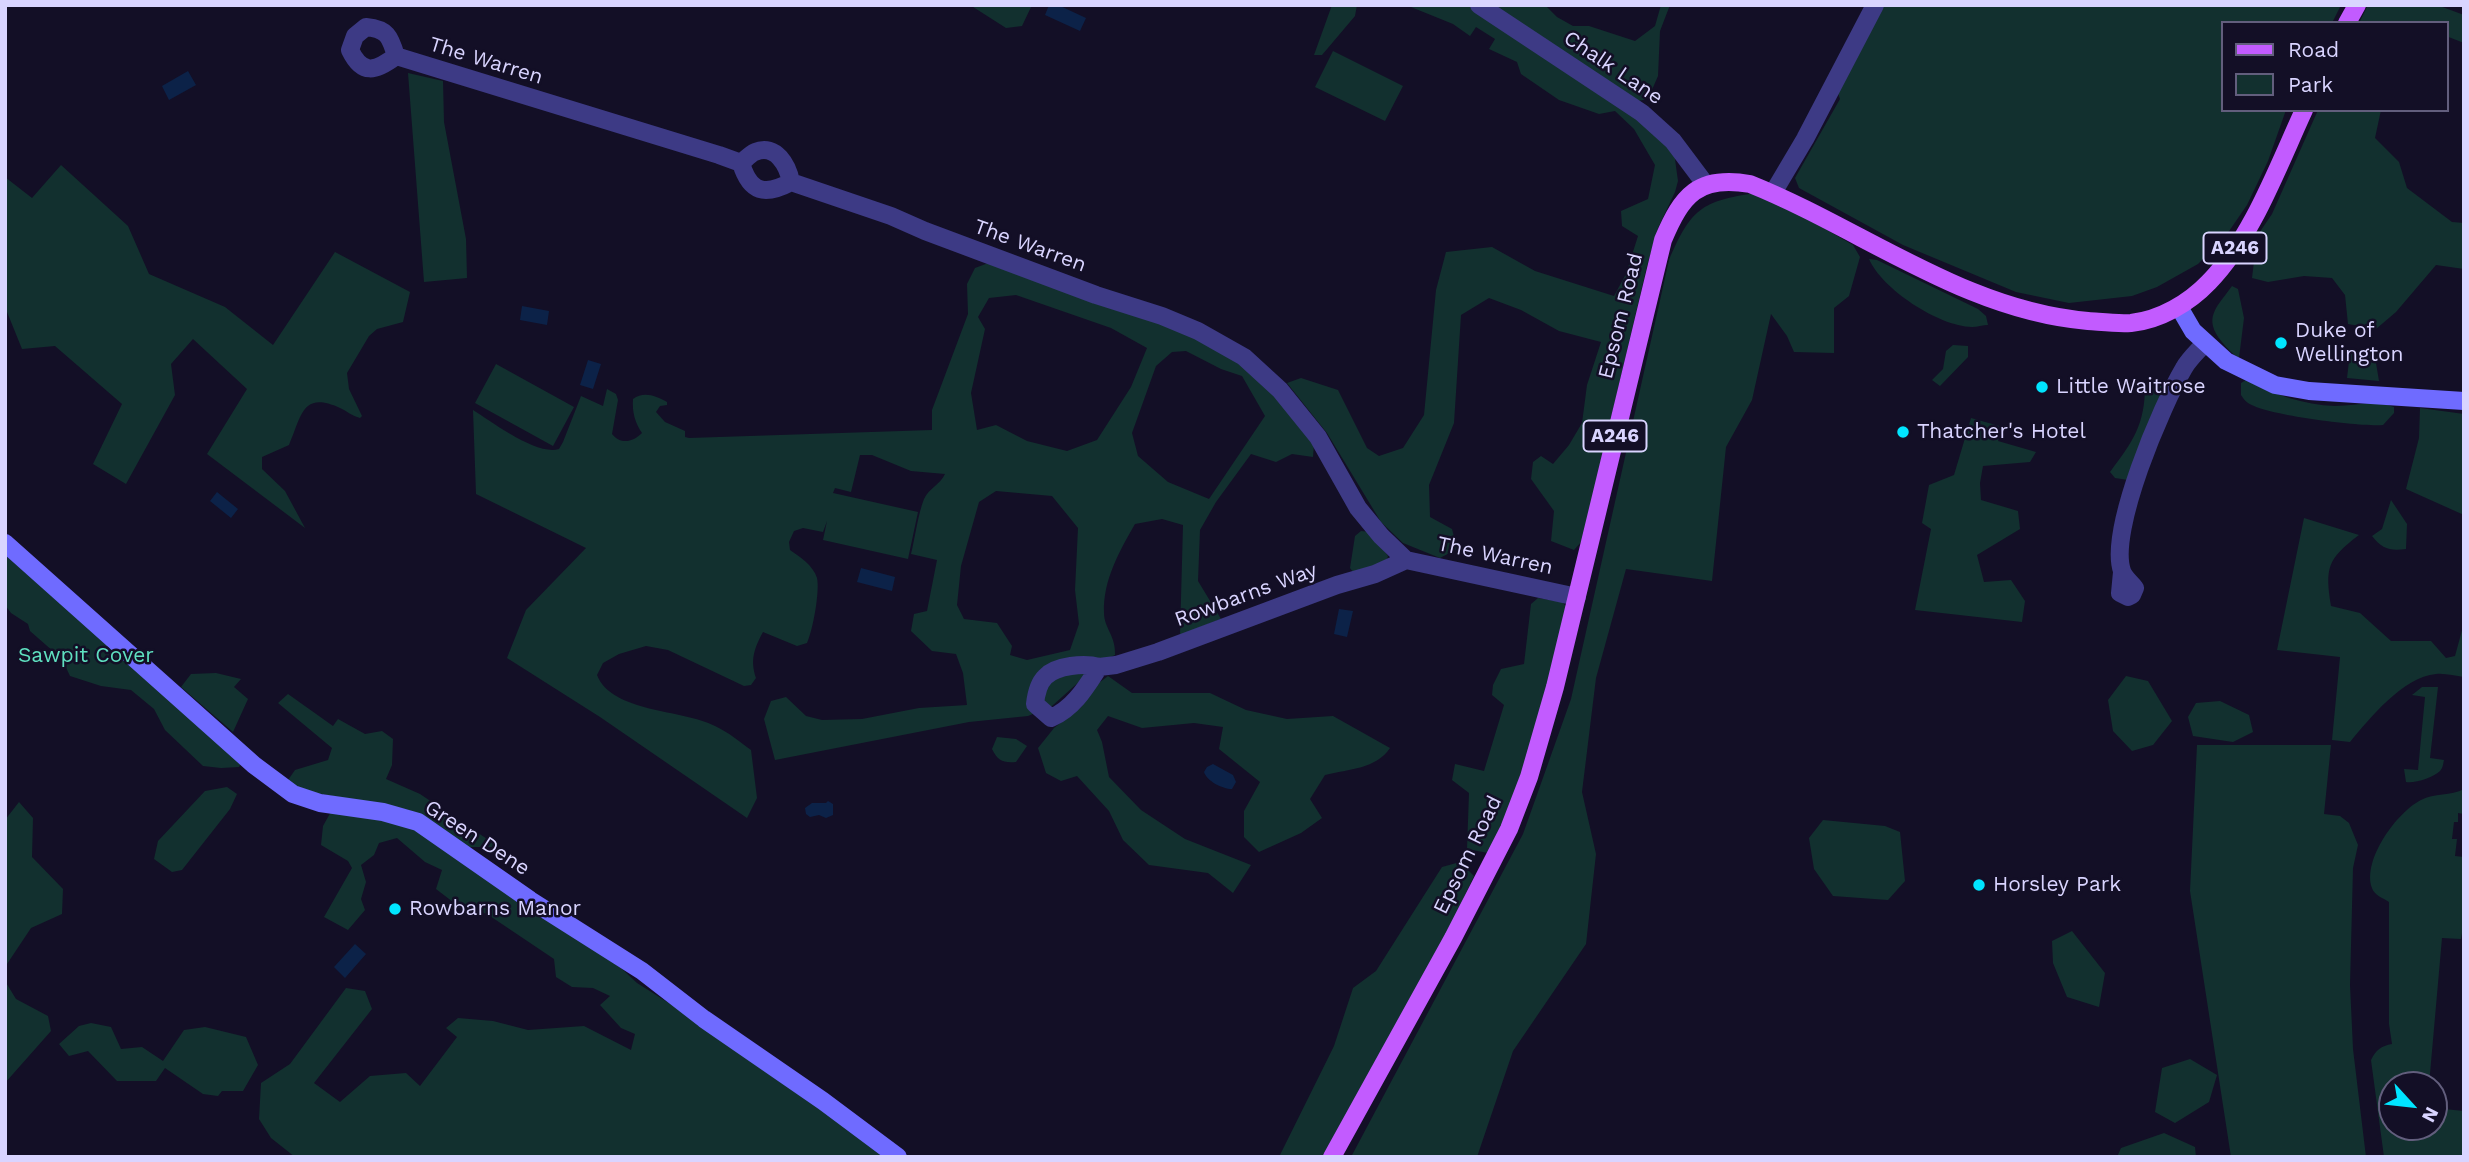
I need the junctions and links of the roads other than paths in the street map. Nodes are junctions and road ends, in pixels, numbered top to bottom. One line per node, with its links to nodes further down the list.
1 (1479, 5): 9 (street, Chalk Lane)
2 (1875, 5): 10 (street)
3 (2357, 5): 4 (main road)
4 (2348, 21)
5 (396, 56): 7 (street, The Warren)
6 (2303, 112): 11 (main road, A246)
7 (741, 163): 8 (street); 8 (street)
8 (791, 182): 15 (street, The Warren)
9 (1706, 185): 10 (main road, A246); 17 (main road, Epsom Road / A246)
10 (1773, 193): 11 (main road, A246)
11 (2179, 307): 12 (street)
12 (2204, 343): 13 (street); 16 (street)
13 (2464, 401)
14 (5, 542): 19 (street, Green Dene)
15 (1406, 560): 17 (street, The Warren); 18 (street, Rowbarns Way)
16 (2122, 572)
17 (1577, 597): 20 (main road, Epsom Road / A246)
18 (1099, 667)
19 (898, 1157)
20 (1332, 1157)

